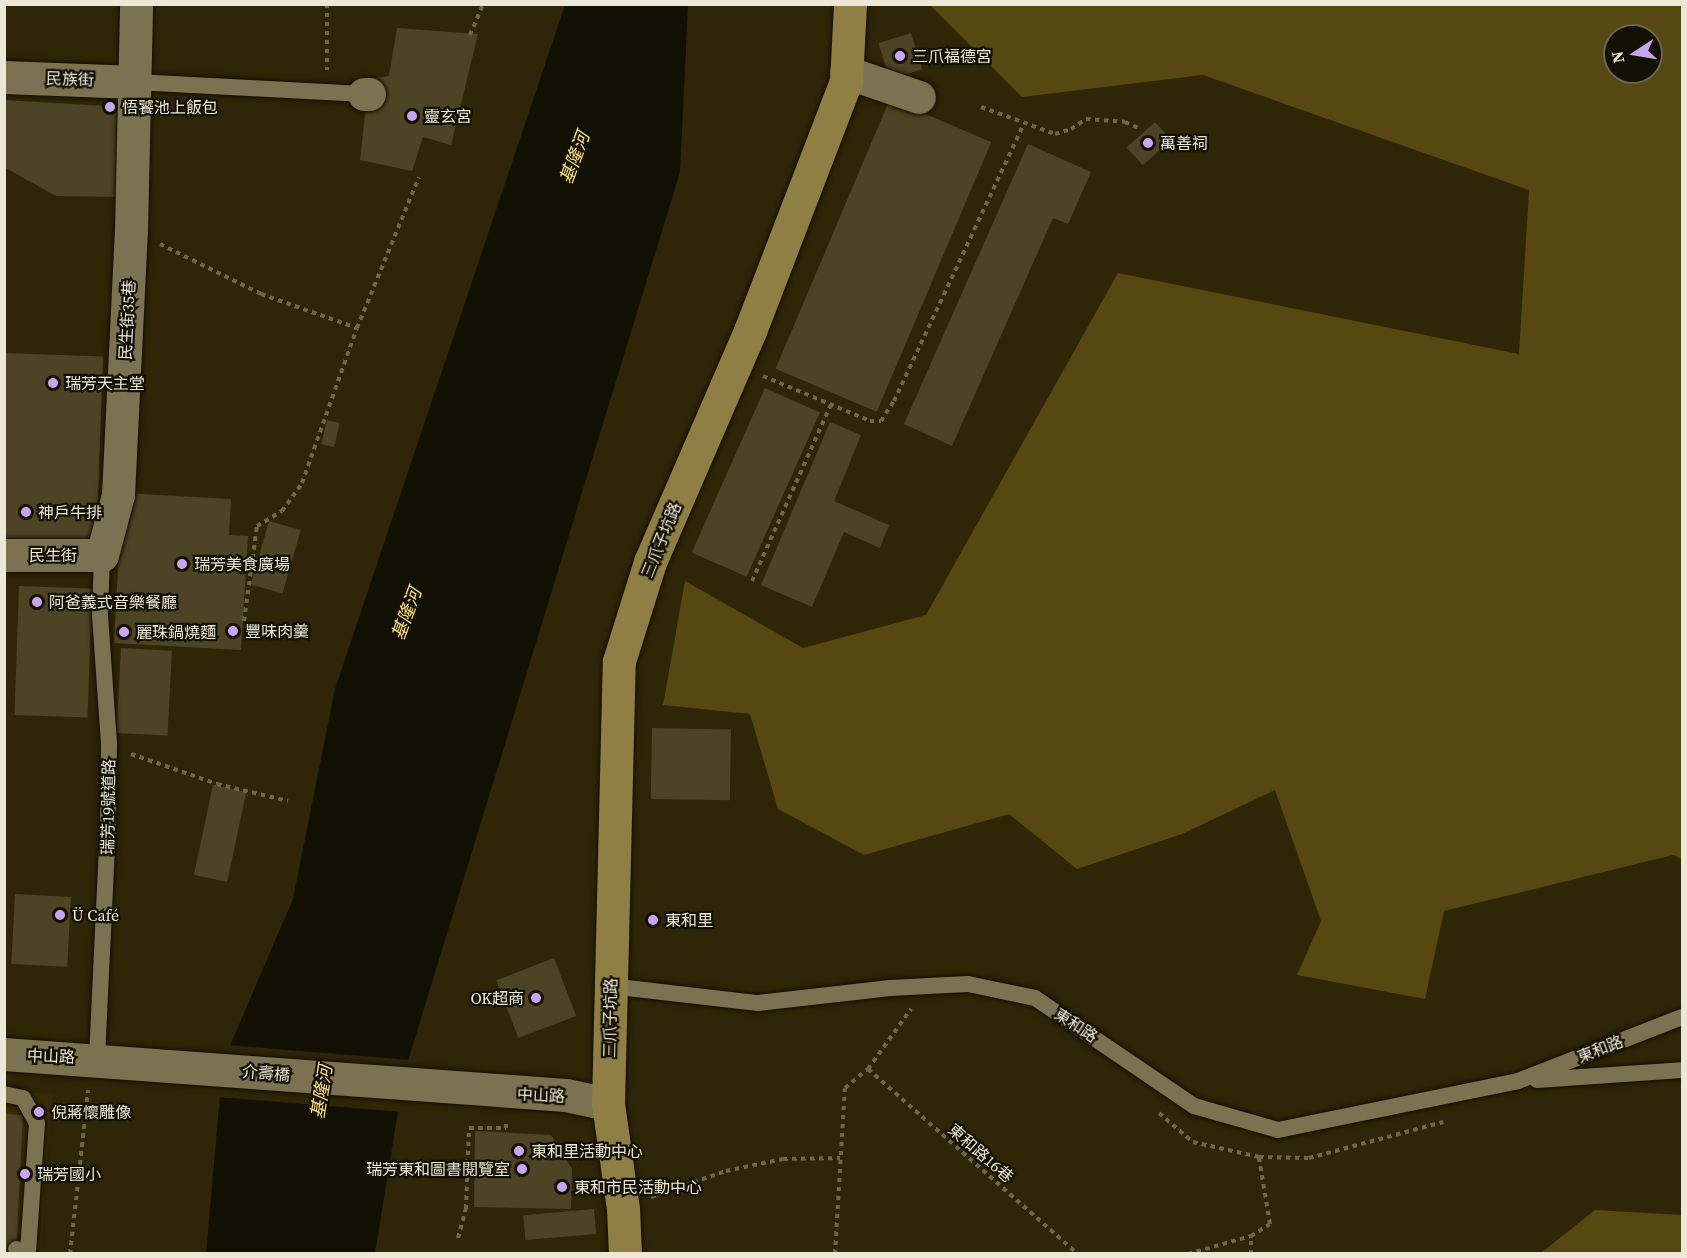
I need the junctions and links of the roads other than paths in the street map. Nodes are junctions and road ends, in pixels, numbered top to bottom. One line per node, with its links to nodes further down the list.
1 (136, 4): 5 (street, 民生街35巷)
2 (850, 4): 3 (main road, 三爪子坑路)
3 (846, 72): 7 (street); 10 (main road, 三爪子坑路)
4 (4, 77): 5 (street, 民族街)
5 (135, 82): 6 (lane); 9 (street, 民生街35巷)
6 (366, 94)
7 (919, 97)
8 (4, 555): 9 (street, 民生街)
9 (102, 555): 13 (lane, 瑞芳19號道路)
10 (610, 986): 15 (lane, 東和路); 18 (main road, 三爪子坑路)
11 (1683, 1017): 15 (lane, 東和路)
12 (4, 1054): 13 (street, 中山路)
13 (97, 1058): 16 (street, 介壽橋)
14 (1683, 1070): 15 (lane, 東和路)
15 (1518, 1081)
16 (507, 1093): 18 (street, 中山路)
17 (4, 1095): 19 (lane)
18 (608, 1104): 20 (main road)
19 (16, 1249)
20 (625, 1254)

